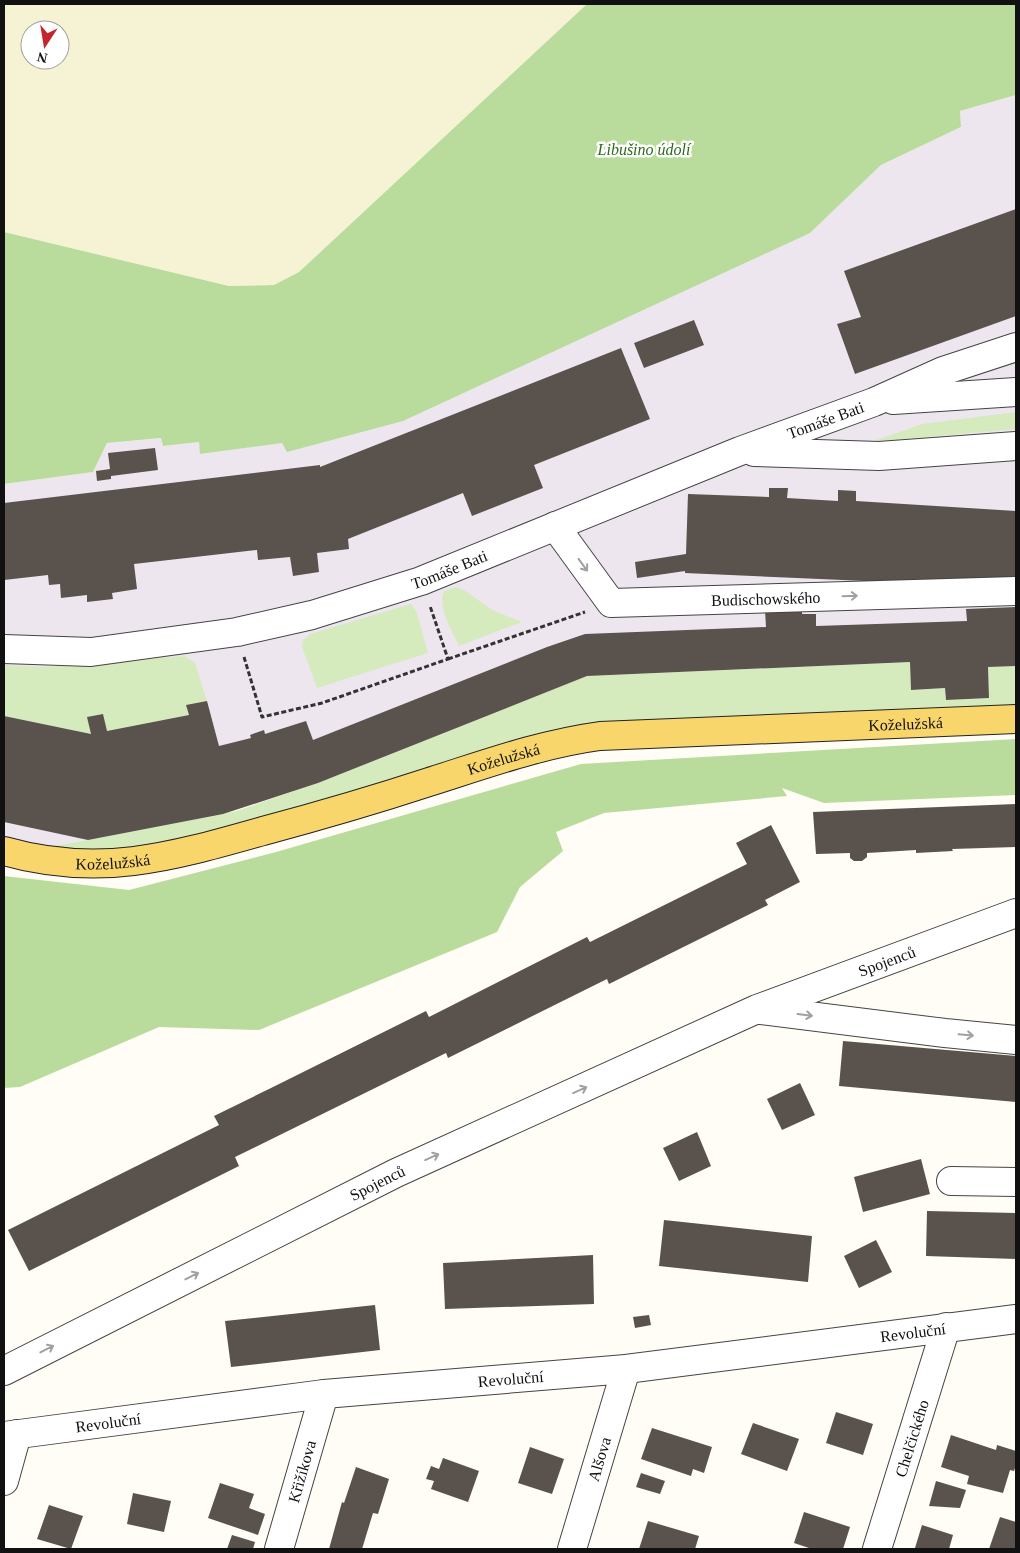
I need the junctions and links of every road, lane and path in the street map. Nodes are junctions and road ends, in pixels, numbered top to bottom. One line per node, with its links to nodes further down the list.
1 (1016, 347): 3 (street, Tomáše Bati)
2 (1016, 392): 3 (street, Tomáše Bati)
3 (874, 402): 5 (street, Tomáše Bati)
4 (1016, 446): 5 (street)
5 (740, 451): 6 (street, Tomáše Bati)
6 (554, 526): 7 (street, Tomáše Bati); 9 (street, one-way to 9)
7 (421, 581): 10 (street, Tomáše Bati); 12 (path)
8 (1016, 591): 9 (street, Budischowského, one-way to 8)
9 (611, 603): 12 (path)
10 (237, 632): 11 (street, Tomáše Bati); 12 (path)
11 (4, 649)
12 (448, 659)
13 (1016, 719): 14 (main road, Koželužská)
14 (4, 851)
15 (1016, 913): 16 (street, Spojenců)
16 (756, 1009): 17 (street, one-way to 17); 23 (street, Spojenců, one-way to 16)
17 (1016, 1040)
18 (951, 1181): 19 (street)
19 (1016, 1182)
20 (1016, 1319): 21 (street, Revoluční)
21 (946, 1328): 22 (street, Revoluční); 29 (street, Chelčického)
22 (626, 1370): 24 (street, Revoluční); 28 (street, Alšova)
23 (4, 1371)
24 (324, 1394): 25 (street, Revoluční); 27 (street, Křižíkova)
25 (10, 1435): 26 (street)
26 (4, 1481)
27 (279, 1549)
28 (572, 1549)
29 (877, 1549)

